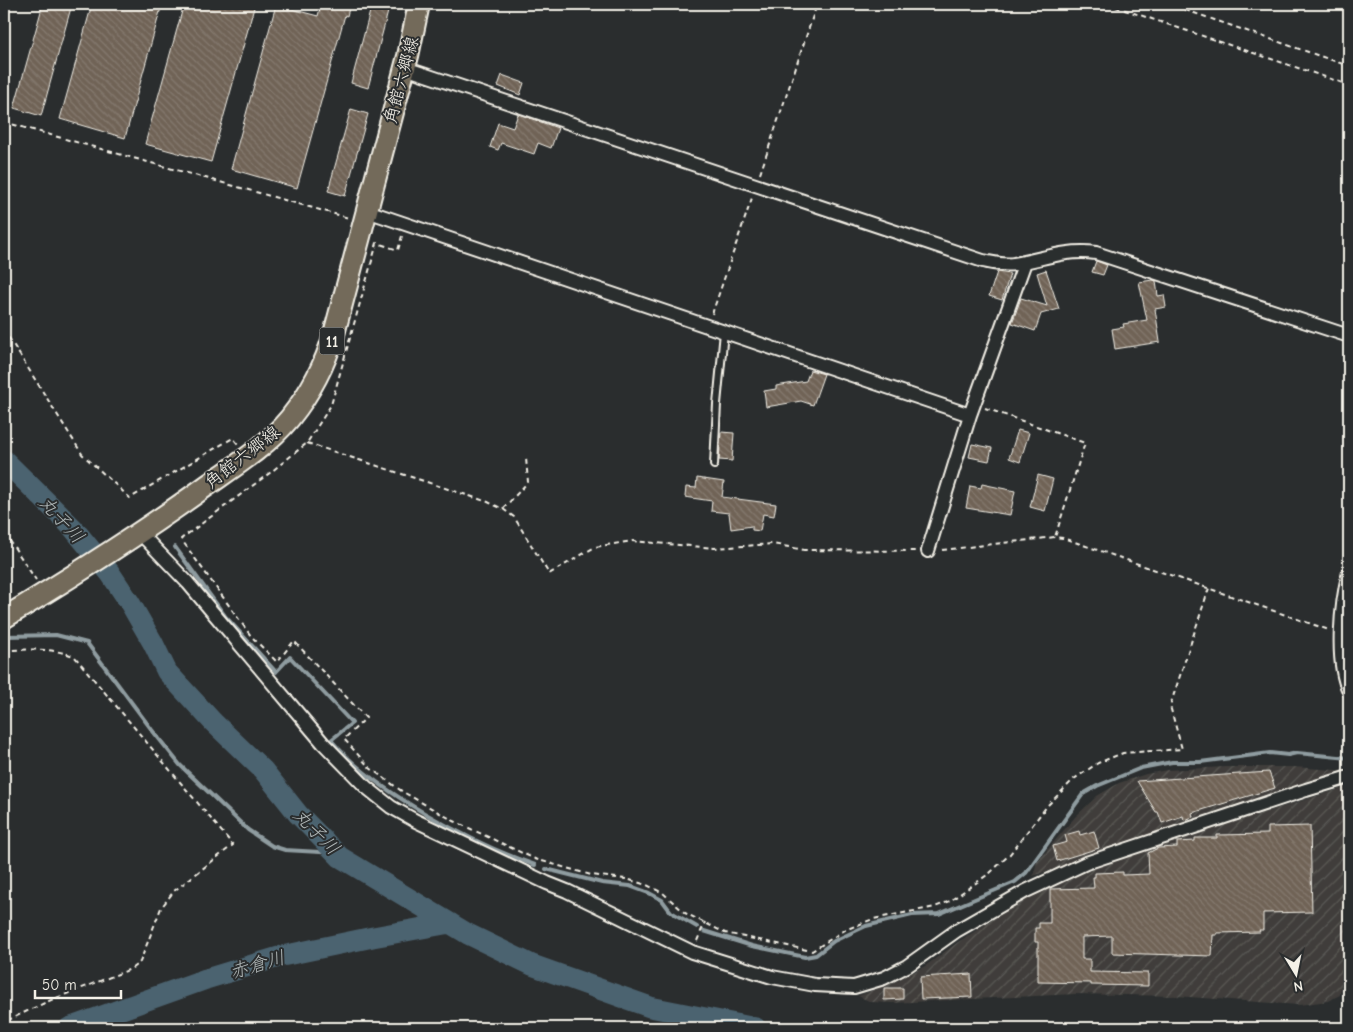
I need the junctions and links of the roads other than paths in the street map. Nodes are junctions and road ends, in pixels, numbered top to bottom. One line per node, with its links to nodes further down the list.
1 (420, 4): 2 (main road, 角館六郷線 / 11)
2 (405, 68): 3 (main road, 角館六郷線 / 11); 4 (street)
3 (365, 216): 5 (street); 9 (main road, 角館六郷線 / 11)
4 (1025, 262): 6 (street); 7 (street)
5 (724, 332): 7 (street); 8 (lane)
6 (1349, 336)
7 (972, 410): 10 (street)
8 (714, 465)
9 (139, 532): 12 (main road, 角館六郷線 / 11); 14 (street)
10 (928, 551)
11 (1349, 572): 13 (street)
12 (4, 618)
13 (1349, 691)
14 (1349, 777)

